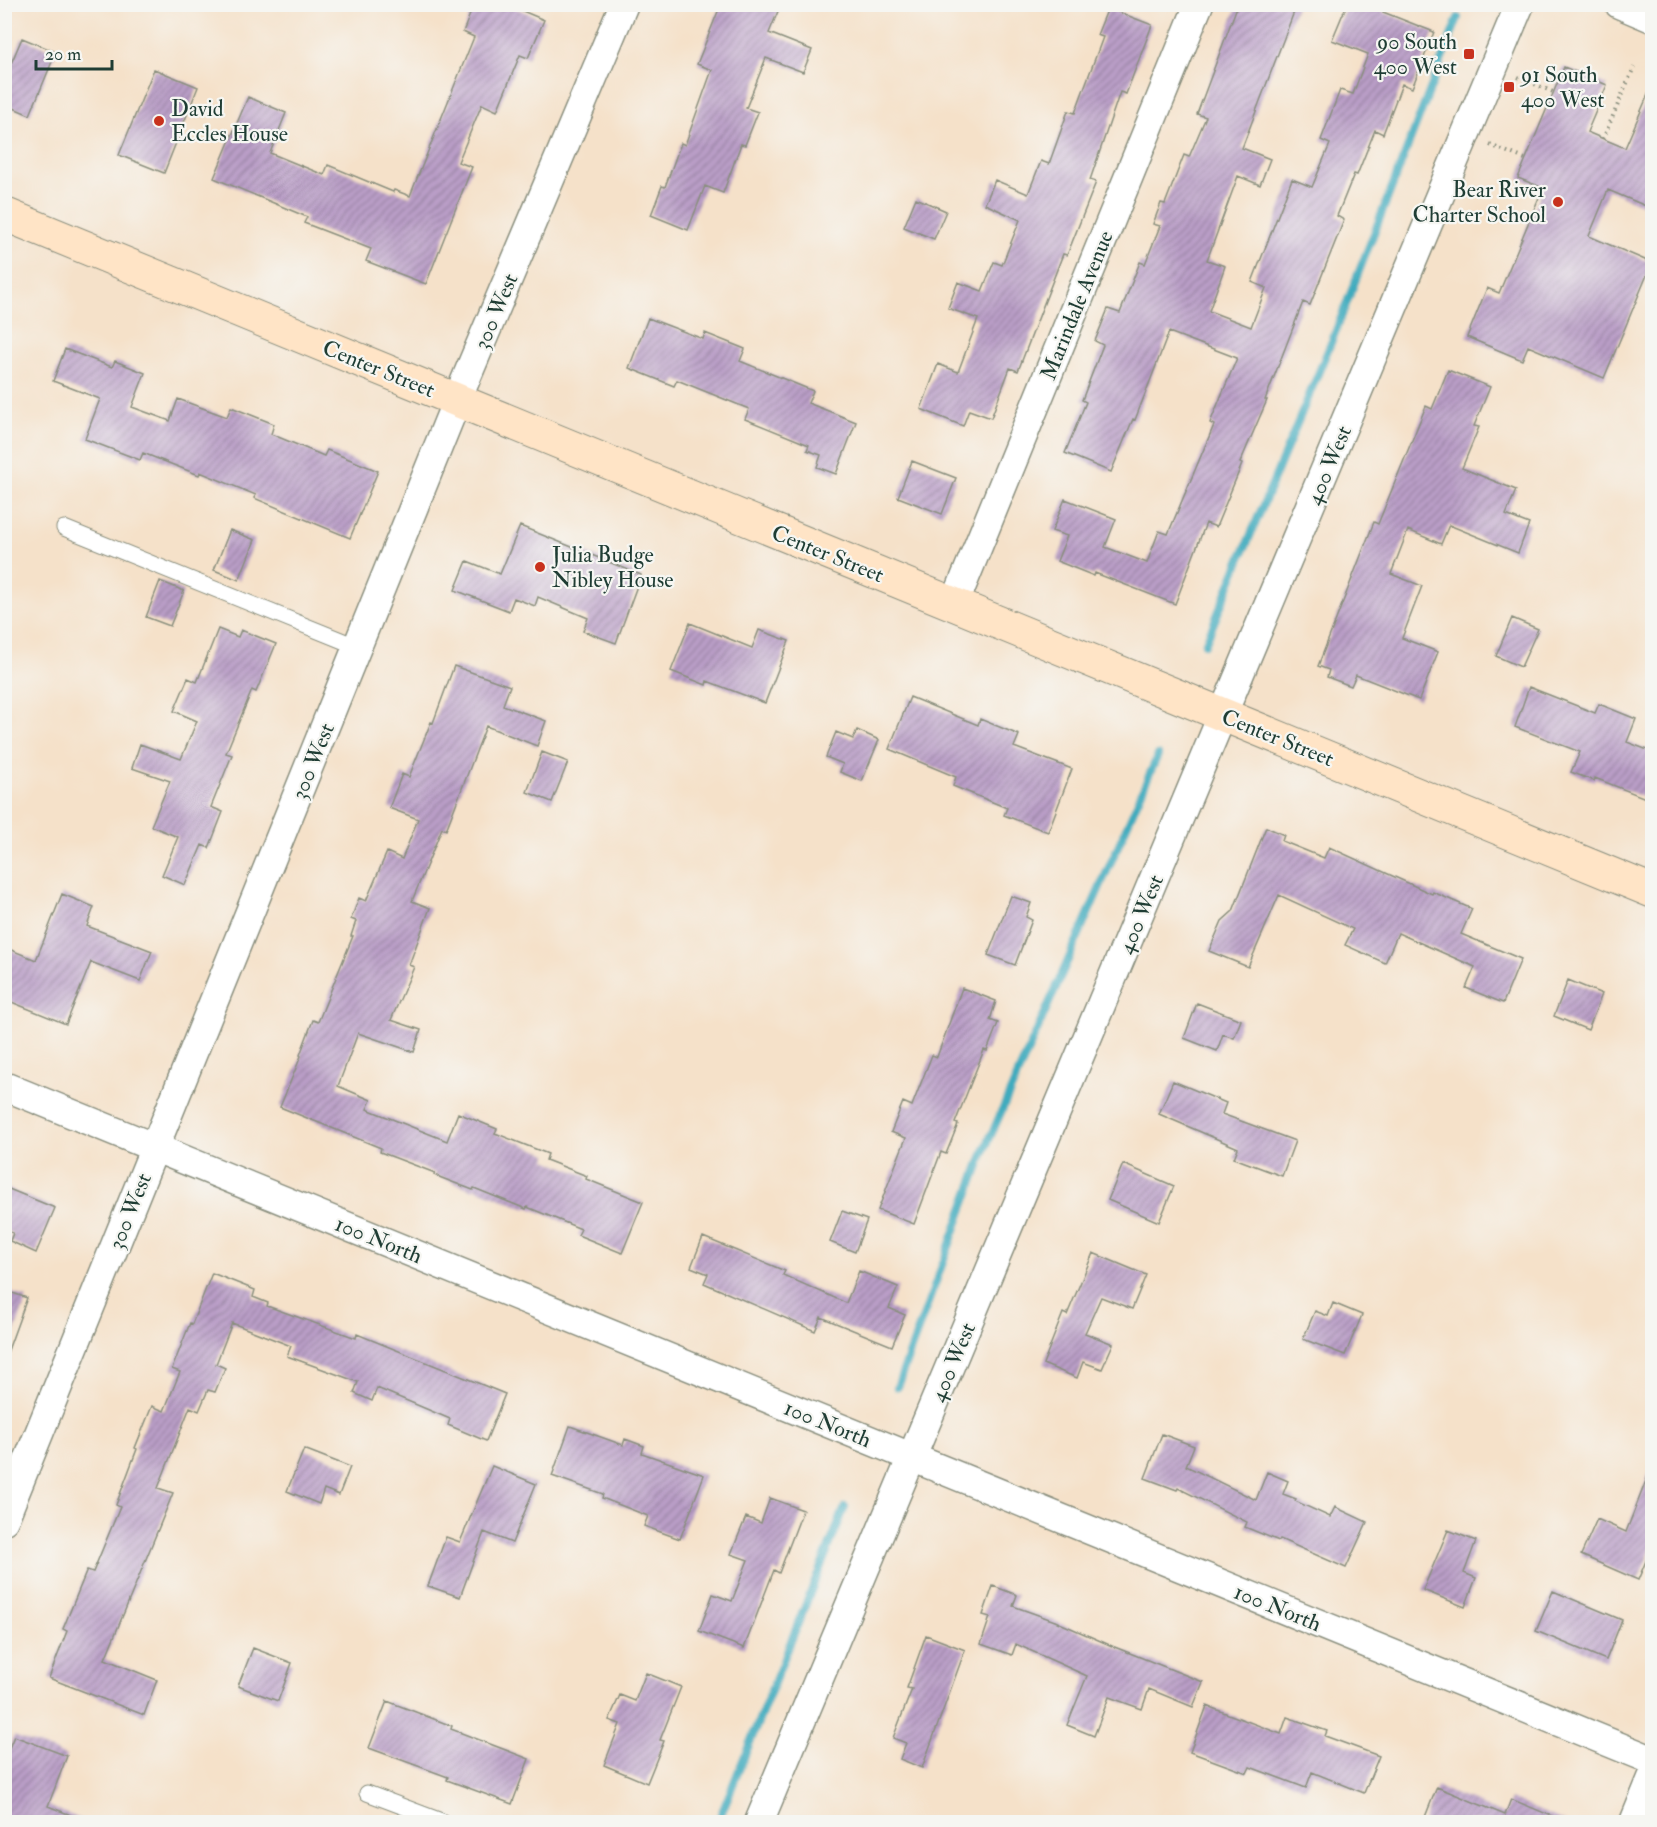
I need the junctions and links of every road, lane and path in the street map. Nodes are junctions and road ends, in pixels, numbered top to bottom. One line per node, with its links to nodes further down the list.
1 (624, 4): 13 (street, 300 West)
2 (1199, 4): 15 (street, Marindale Avenue)
3 (1520, 4): 17 (street, 400 West)
4 (1620, 4): 5 (street)
5 (1653, 18)
6 (1634, 67): 9 (path)
7 (1516, 76): 8 (path)
8 (1553, 92)
9 (1603, 139)
10 (1483, 143): 11 (path)
11 (1525, 159)
12 (4, 214): 13 (street, Center Street)
13 (458, 400): 15 (street, Center Street); 16 (street, 300 West)
14 (64, 528): 16 (lane)
15 (954, 605): 17 (street, Center Street)
16 (358, 647): 20 (street, 300 West)
17 (1224, 715): 18 (street, Center Street); 21 (street, 400 West)
18 (1653, 891)
19 (4, 1086): 20 (street, 100 North)
20 (156, 1147): 21 (street, 100 North); 22 (street, 300 West)
21 (912, 1457): 23 (street, 100 North); 27 (street, 400 West)
22 (4, 1520)
23 (1653, 1760)
24 (1653, 1778): 28 (street)
25 (367, 1793): 26 (lane)
26 (444, 1822)
27 (759, 1822)
28 (1634, 1822)

